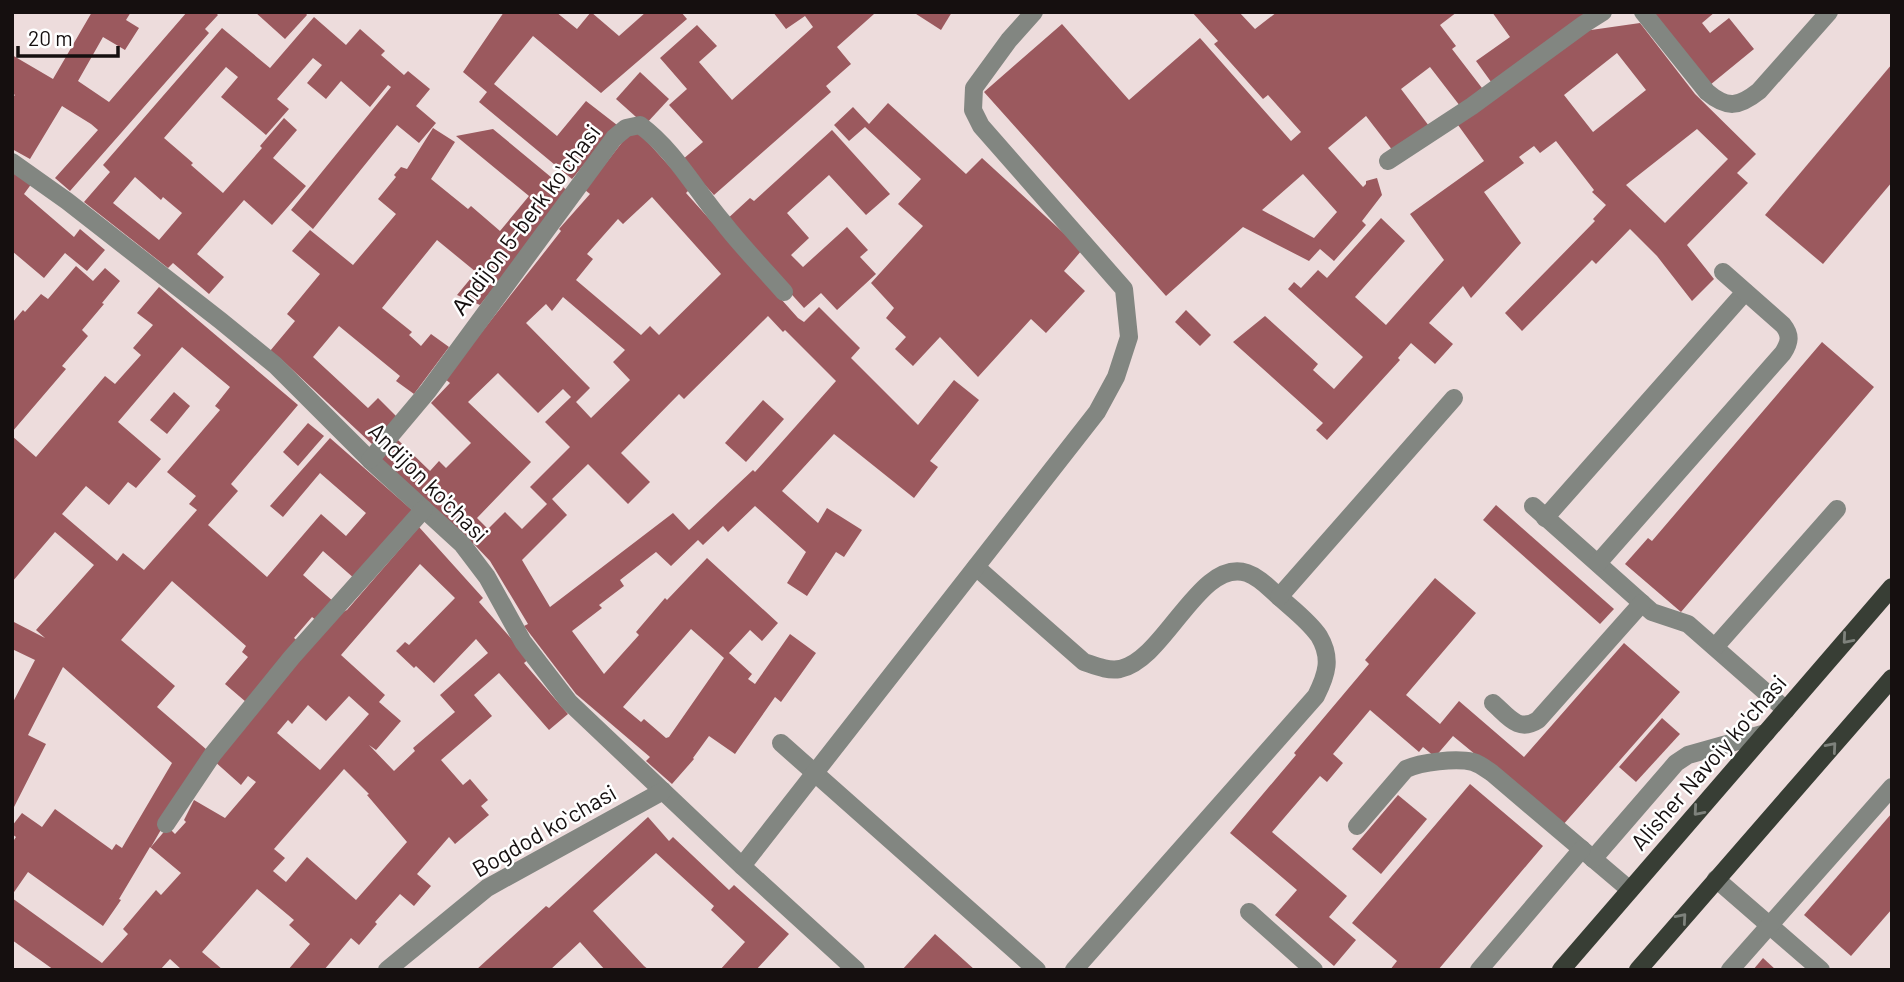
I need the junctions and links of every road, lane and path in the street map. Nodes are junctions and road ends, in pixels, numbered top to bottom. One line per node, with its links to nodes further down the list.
1 (1034, 12): 15 (street)
2 (1603, 12): 5 (street)
3 (1643, 12): 4 (street)
4 (1829, 12)
5 (1388, 161)
6 (12, 162): 11 (street, Andijon ko'chasi)
7 (1723, 272): 9 (street)
8 (783, 292): 11 (street, Аndijon 5-berk koʻchasi)
9 (1745, 292): 14 (street); 14 (street)
10 (1454, 398): 17 (street)
11 (370, 460): 12 (street, Andijon ko'chasi)
12 (424, 509): 27 (street, Andijon ko'chasi); 28 (street)
13 (1837, 509): 19 (street)
14 (1598, 564): 18 (street)
15 (976, 567): 17 (street); 25 (street)
16 (1892, 587): 22 (main road, Alisher Navoiy ko'chasi, one-way to 22)
17 (1279, 597): 40 (street)
18 (1642, 603): 19 (street); 21 (street)
19 (1715, 647): 22 (street)
20 (1892, 678): 32 (main road, one-way to 20)
21 (1493, 703)
22 (1786, 710): 23 (main road, Alisher Navoiy ko'chasi)
23 (1766, 733): 30 (street); 33 (main road, Alisher Navoiy ko'chasi, one-way to 33)
24 (781, 743): 25 (street)
25 (814, 773): 31 (street); 39 (street)
26 (1892, 787): 35 (street)
27 (663, 791): 31 (street, Andijon ko'chasi); 37 (street, Bogdod koʻchasi)
28 (166, 824)
29 (1357, 826): 30 (street)
30 (1588, 854): 33 (street); 41 (street)
31 (742, 866): 38 (street, Andijon ko'chasi)
32 (1716, 879): 35 (street); 43 (main road, one-way to 32)
33 (1630, 890): 42 (main road, Alisher Navoiy ko'chasi)
34 (1249, 912): 36 (street)
35 (1769, 925): 44 (street); 45 (street)
36 (1311, 969)
37 (387, 970)
38 (856, 970)
39 (1037, 970)
40 (1073, 970)
41 (1479, 970)
42 (1561, 970)
43 (1638, 970)
44 (1730, 970)
45 (1821, 970)

